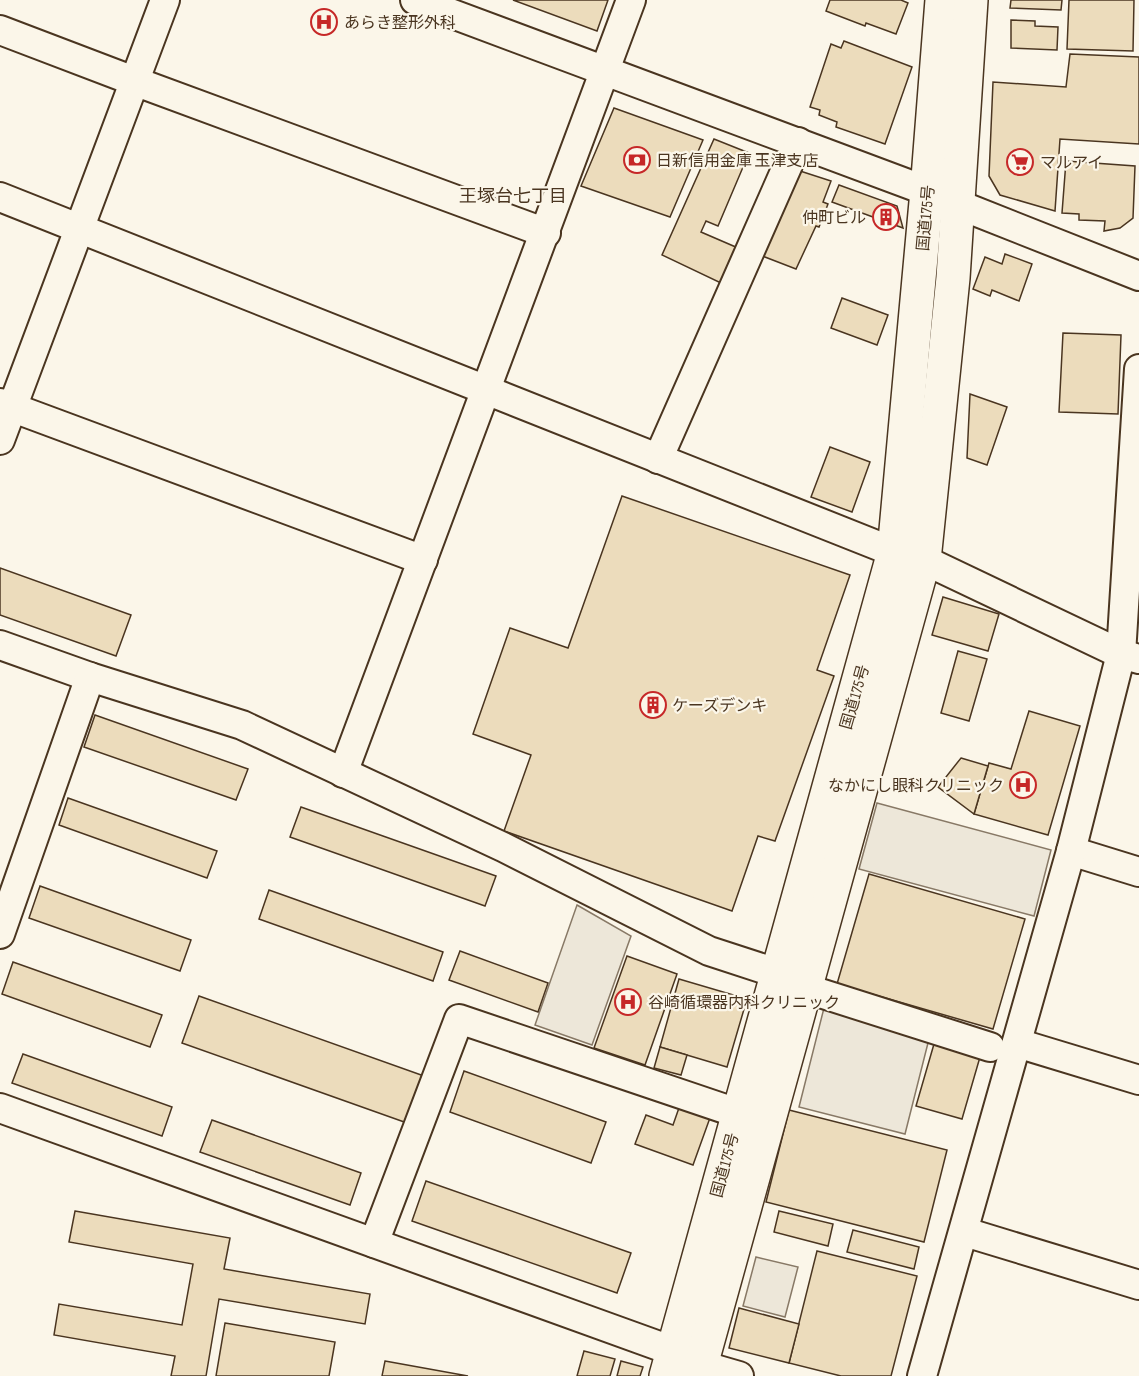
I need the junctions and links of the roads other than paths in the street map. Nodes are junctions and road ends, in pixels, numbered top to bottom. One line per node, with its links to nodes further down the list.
1 (165, 0): 8 (street)
2 (415, 0): 7 (street)
3 (631, 0): 7 (street)
4 (942, 0): 10 (highway, 国道175号)
5 (971, 0): 12 (highway, 国道175号)
6 (0, 30): 8 (street)
7 (605, 70): 9 (street); 14 (street)
8 (134, 81): 13 (street); 14 (street)
9 (798, 142): 10 (street); 20 (street)
10 (927, 191): 12 (street); 21 (highway, 国道175号)
11 (0, 197): 13 (street)
12 (957, 204): 15 (street); 21 (highway, 国道175号)
13 (78, 229): 17 (street); 18 (street)
14 (546, 233): 17 (street)
15 (1139, 276)
16 (1139, 369): 24 (street)
17 (485, 390): 20 (street); 22 (street)
18 (6, 405): 19 (street); 22 (street)
19 (0, 440)
20 (658, 459): 21 (street)
21 (909, 556): 24 (street); 30 (highway, 国道175号)
22 (423, 560): 26 (street)
23 (0, 645): 25 (street)
24 (1130, 657): 27 (street)
25 (90, 677): 26 (street); 29 (street)
26 (343, 773): 30 (street)
27 (1071, 851): 28 (street); 31 (street)
28 (1139, 872)
29 (0, 934)
30 (801, 983): 31 (street); 34 (highway, 国道175号)
31 (1004, 1045): 32 (street); 35 (street)
32 (1139, 1080)
33 (0, 1108): 36 (street)
34 (753, 1119): 36 (street); 38 (highway, 国道175号)
35 (965, 1232): 37 (street); 40 (street)
36 (374, 1243): 38 (street)
37 (1139, 1285)
38 (684, 1367): 39 (street)
39 (739, 1376)
40 (922, 1376)

